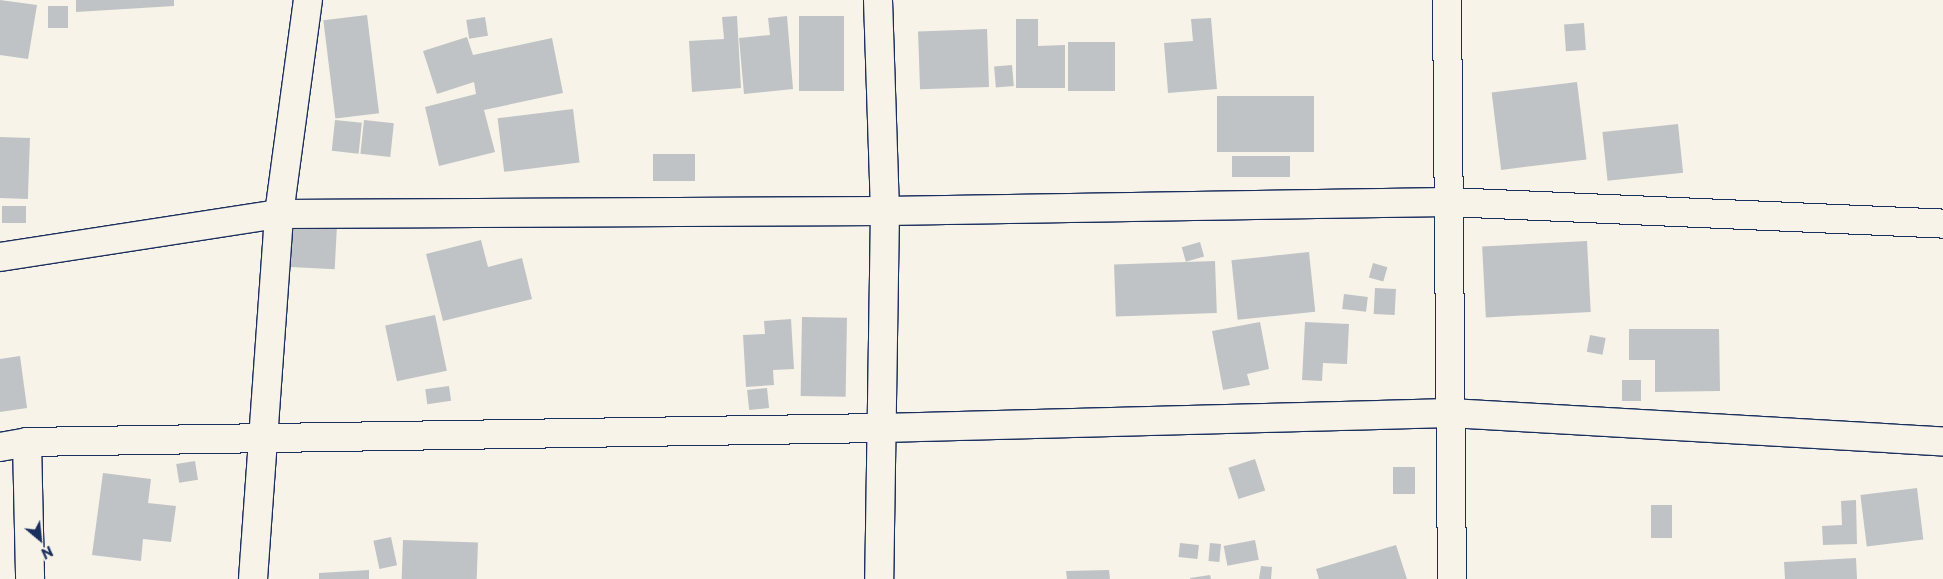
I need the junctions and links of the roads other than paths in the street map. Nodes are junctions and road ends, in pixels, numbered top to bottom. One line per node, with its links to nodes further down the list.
1 (308, 0): 6 (street)
2 (878, 0): 5 (street)
3 (1447, 0): 4 (street)
4 (1448, 202): 5 (street); 7 (street); 9 (street)
5 (885, 211): 6 (street); 10 (street)
6 (279, 214): 8 (street); 11 (street)
7 (1943, 224)
8 (0, 257)
9 (1450, 413): 10 (street); 12 (street); 18 (street)
10 (882, 428): 11 (street); 17 (street)
11 (263, 438): 13 (street); 16 (street)
12 (1943, 441)
13 (27, 442): 14 (street); 15 (street)
14 (0, 447)
15 (30, 579)
16 (253, 579)
17 (879, 579)
18 (1452, 579)

